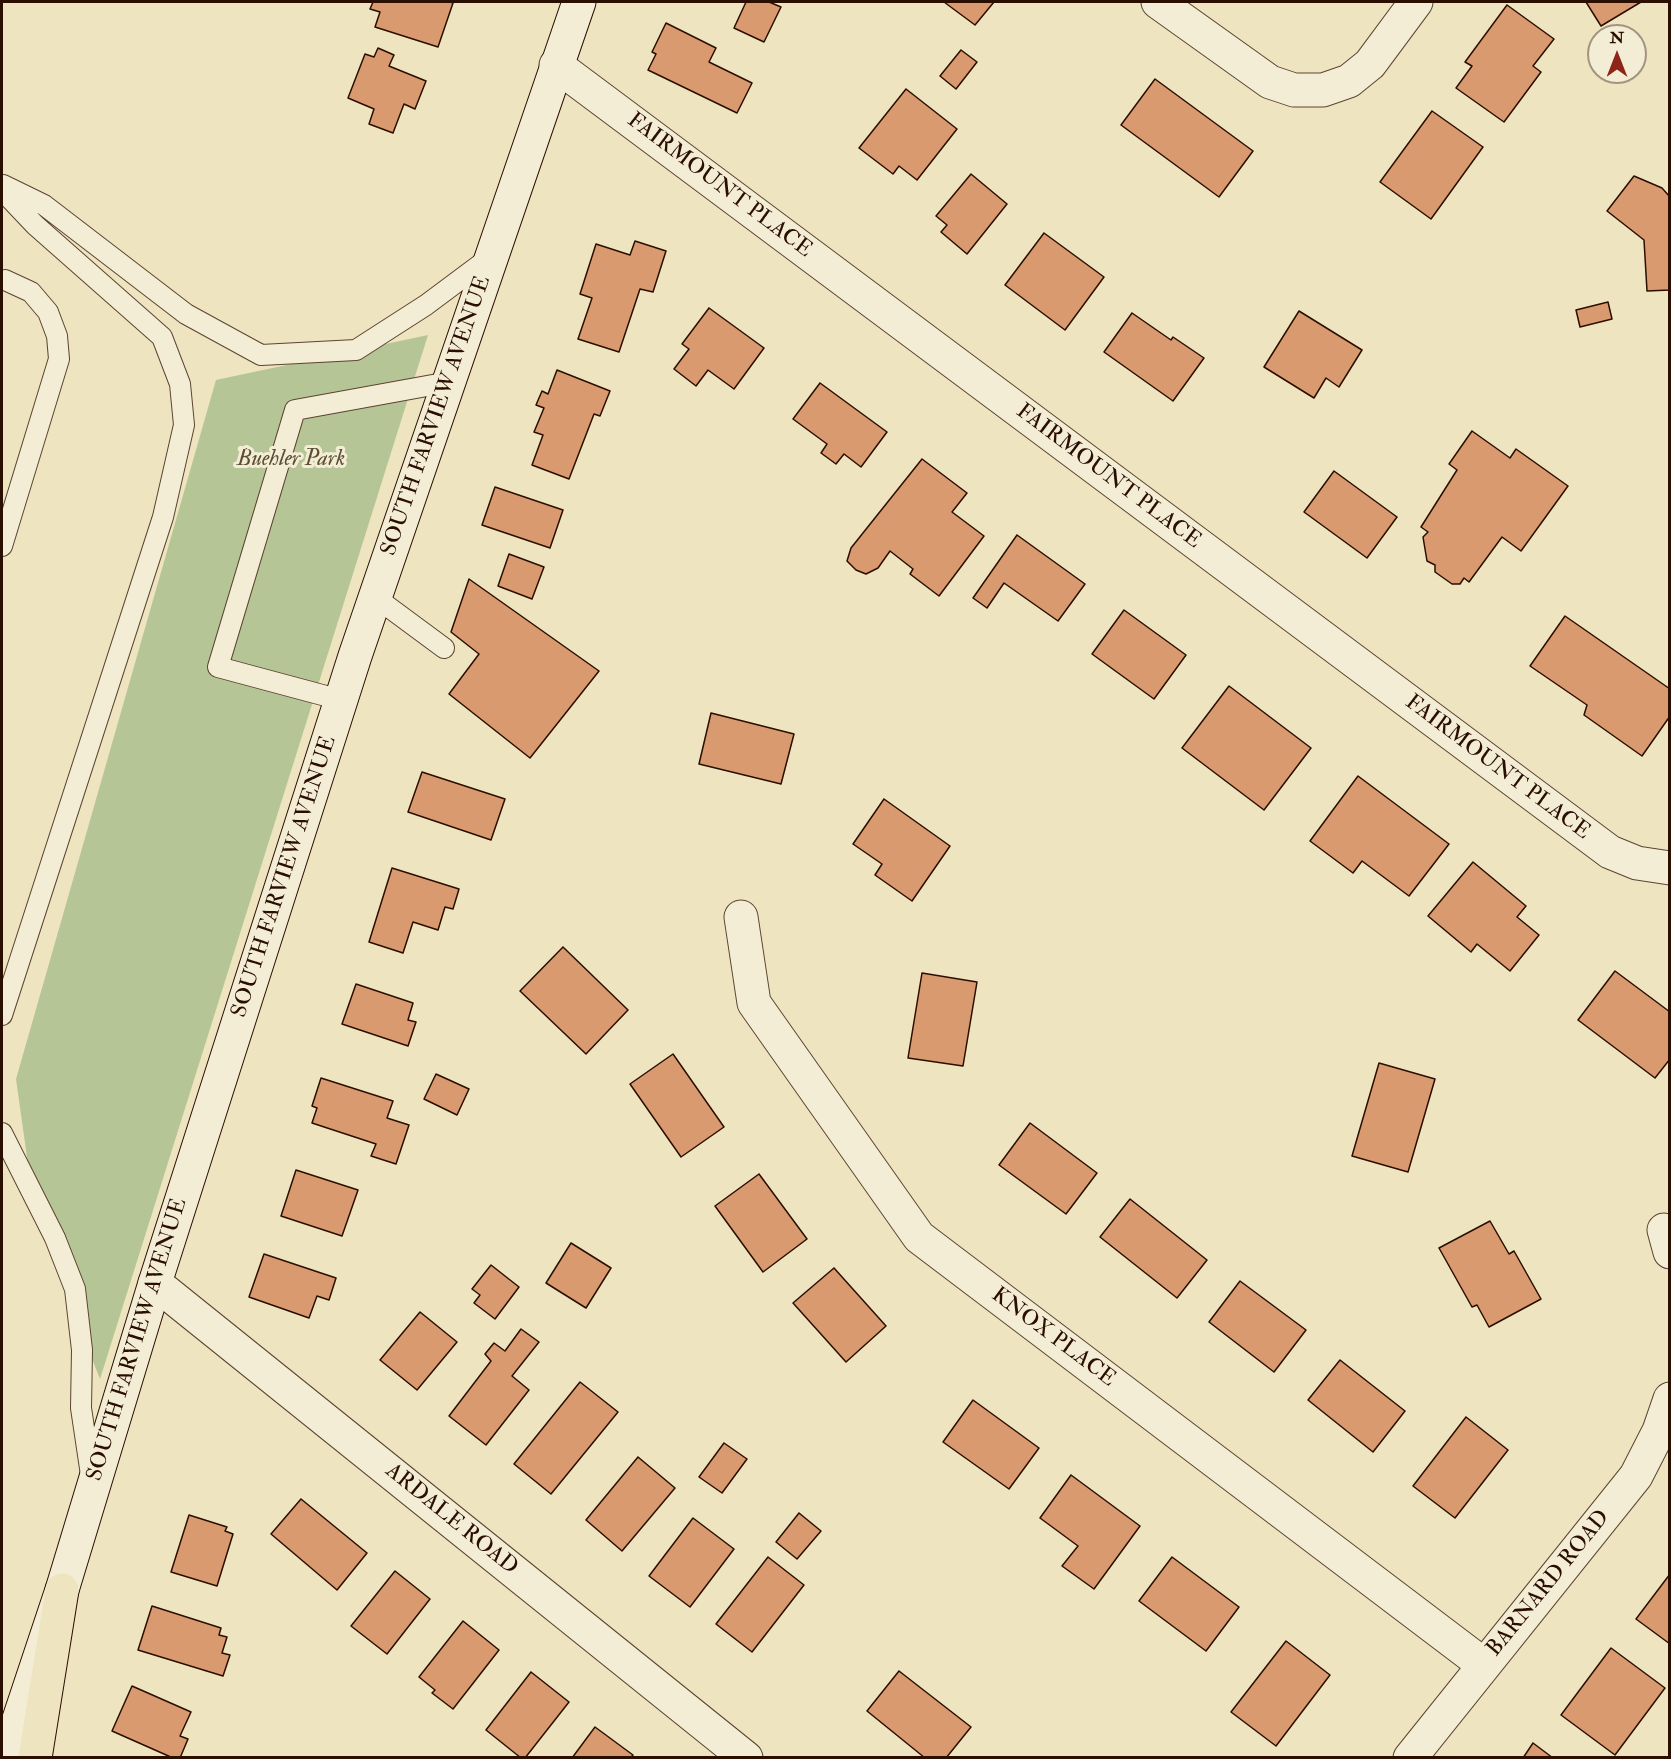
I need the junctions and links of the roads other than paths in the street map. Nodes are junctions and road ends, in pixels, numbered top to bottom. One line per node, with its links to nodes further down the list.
1 (579, 2): 4 (street, SOUTH FARVIEW AVENUE)
2 (1158, 2): 3 (street)
3 (1416, 2)
4 (556, 65): 7 (street, SOUTH FARVIEW AVENUE); 14 (street, FAIRMOUNT PLACE)
5 (2, 184): 7 (lane)
6 (2, 190): 16 (lane)
7 (492, 256): 9 (street, SOUTH FARVIEW AVENUE)
8 (5, 280): 10 (lane)
9 (449, 382): 11 (street, SOUTH FARVIEW AVENUE); 13 (lane)
10 (2, 546)
11 (375, 597): 12 (lane); 13 (street, SOUTH FARVIEW AVENUE)
12 (444, 648)
13 (341, 700): 18 (street, SOUTH FARVIEW AVENUE)
14 (1670, 868)
15 (741, 917): 22 (street, KNOX PLACE)
16 (2, 1015)
17 (2, 1133): 20 (lane)
18 (155, 1283): 20 (street, SOUTH FARVIEW AVENUE); 25 (street, ARDALE ROAD)
19 (1670, 1399): 22 (street, BARNARD ROAD)
20 (93, 1487): 21 (street, SOUTH FARVIEW AVENUE)
21 (62, 1590): 23 (street, SOUTH FARVIEW AVENUE); 24 (highway)
22 (1484, 1665): 26 (street, BARNARD ROAD)
23 (6, 1758)
24 (34, 1758)
25 (746, 1758)
26 (1410, 1758)

